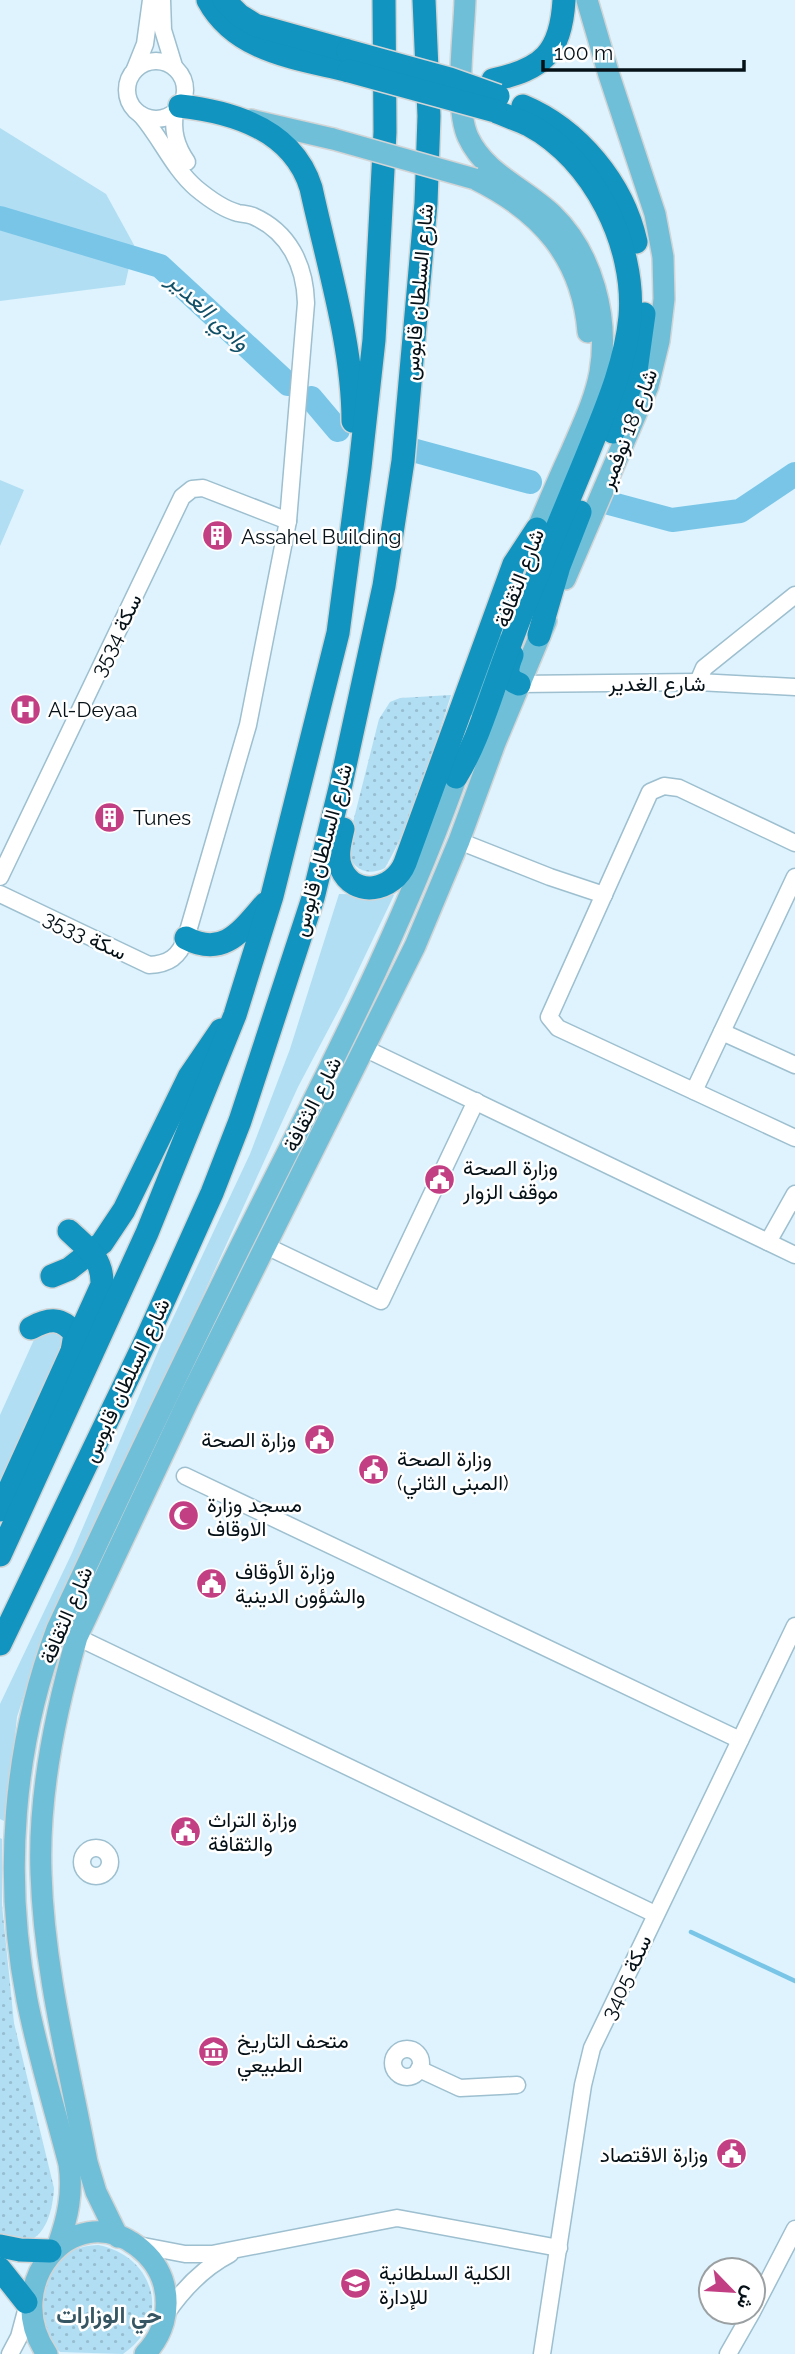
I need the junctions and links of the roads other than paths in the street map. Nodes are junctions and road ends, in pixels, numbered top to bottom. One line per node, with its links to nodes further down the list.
1 (151, 0): 13 (street)
2 (162, 0): 12 (street)
3 (208, 0): 11 (highway)
4 (225, 0): 11 (highway)
5 (372, 0): 18 (highway)
6 (384, 0): 18 (highway, شارع السلطان قابوس)
7 (424, 0): 31 (highway, شارع السلطان قابوس)
8 (465, 0): 20 (main road, شارع الثقافة)
9 (564, 0): 14 (highway)
10 (587, 0): 26 (main road, شارع 18 نوفمبر)
11 (349, 61): 14 (highway, bridge); 14 (highway, bridge)
12 (174, 66): 13 (street); 15 (street)
13 (134, 71): 16 (street)
14 (495, 96): 25 (highway); 26 (highway)
15 (178, 109): 16 (street); 17 (highway); 19 (street)
16 (141, 115): 19 (street)
17 (239, 117): 20 (main road, bridge); 21 (highway)
18 (385, 132): 21 (highway, شارع السلطان قابوس)
19 (246, 213): 22 (street)
20 (569, 455): 23 (main road, شارع الثقافة)
21 (360, 467): 38 (highway, شارع السلطان قابوس)
22 (288, 521): 34 (street, سكة 3534); 40 (street)
23 (537, 529): 30 (main road, شارع الثقافة); 31 (highway)
24 (795, 596): 27 (street)
25 (526, 602): 28 (highway); 30 (highway)
26 (539, 635): 28 (main road, شارع 18 نوفمبر)
27 (698, 682): 28 (street, شارع الغدير); 29 (street, شارع الغدير)
28 (519, 684): 32 (main road, شارع الثقافة)
29 (795, 687)
30 (456, 777): 58 (main road, شارع الثقافة)
31 (341, 784): 63 (highway, شارع السلطان قابوس)
32 (459, 841): 37 (street); 43 (main road, شارع الثقافة)
33 (795, 843): 37 (street)
34 (0, 877)
35 (795, 877): 39 (street)
36 (0, 894): 40 (street, سكة 3533)
37 (604, 895): 45 (street)
38 (272, 896): 40 (highway); 41 (highway, شارع السلطان قابوس)
39 (791, 898): 42 (street)
40 (186, 938)
41 (235, 1015): 52 (highway); 60 (highway, شارع السلطان قابوس)
42 (722, 1032): 44 (street); 45 (street)
43 (364, 1048): 46 (street); 51 (main road, شارع الثقافة)
44 (795, 1065)
45 (694, 1091): 47 (street)
46 (476, 1101): 50 (street); 51 (street)
47 (795, 1138)
48 (795, 1194): 50 (street)
49 (69, 1231): 52 (highway)
50 (768, 1242): 53 (street)
51 (264, 1245): 62 (main road, شارع الثقافة)
52 (92, 1253): 54 (highway); 56 (highway)
53 (795, 1255)
54 (52, 1276)
55 (31, 1328): 56 (highway)
56 (72, 1355): 59 (highway)
57 (185, 1476): 65 (street)
58 (121, 1491): 62 (main road); 64 (main road, شارع الثقافة)
59 (0, 1510)
60 (0, 1555)
61 (795, 1626): 65 (street, سكة 3405)
62 (77, 1637): 64 (main road); 66 (street); 70 (main road, شارع الثقافة)
63 (0, 1644)
64 (34, 1700): 72 (main road, شارع الثقافة)
65 (740, 1740): 66 (street, سكة 3405)
66 (655, 1914): 73 (street, سكة 3405)
67 (419, 2069): 68 (street)
68 (517, 2085)
69 (795, 2229): 76 (street)
70 (125, 2240): 72 (main road); 74 (street); 78 (main road, شارع الثقافة)
71 (0, 2246): 72 (highway)
72 (54, 2248): 77 (main road, شارع الثقافة)
73 (559, 2248): 74 (street); 84 (street, سكة 3405)
74 (239, 2250): 78 (street)
75 (0, 2269): 77 (highway)
76 (767, 2284)
77 (26, 2306): 80 (street); 81 (main road)
78 (164, 2321): 82 (main road); 83 (main road, شارع الثقافة)
79 (744, 2326): 85 (street)
80 (10, 2354)
81 (47, 2354)
82 (145, 2354)
83 (167, 2354)
84 (542, 2354)
85 (728, 2354)

